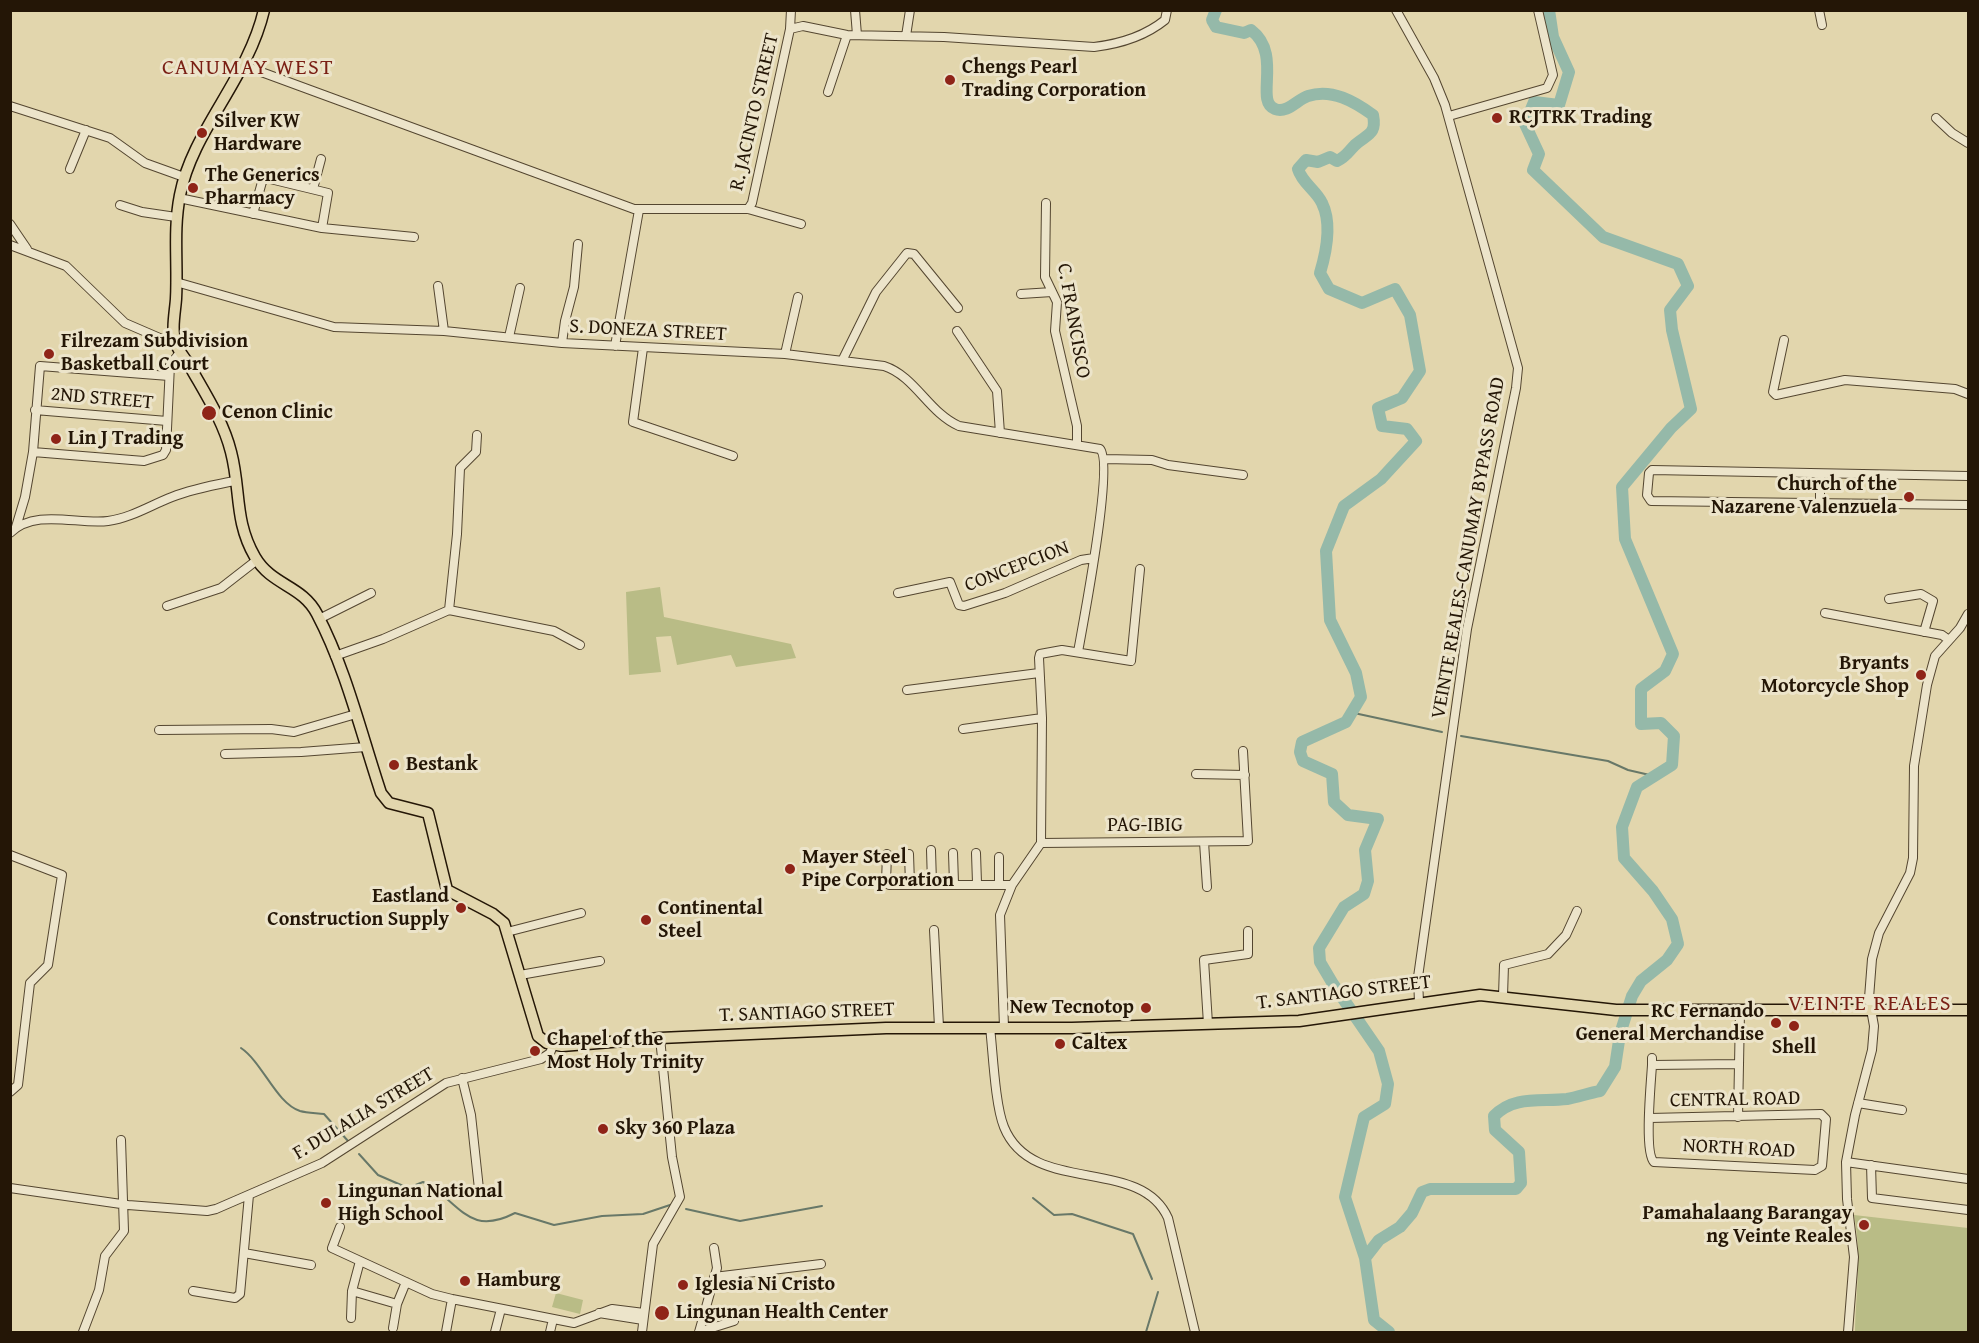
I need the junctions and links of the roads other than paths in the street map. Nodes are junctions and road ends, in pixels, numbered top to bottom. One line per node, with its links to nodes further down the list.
1 (264, 10): 13 (main road)
2 (790, 10): 10 (street)
3 (855, 10): 11 (street)
4 (910, 10): 12 (street)
5 (1167, 10): 12 (street, R. JACINTO STREET)
6 (1396, 10): 16 (street, VEINTE REALES-CANUMAY BYPASS ROAD)
7 (1538, 10): 16 (street)
8 (1819, 10): 9 (street)
9 (1822, 26)
10 (790, 29): 11 (street, R. JACINTO STREET); 27 (street, R. JACINTO STREET)
11 (852, 35): 12 (street, R. JACINTO STREET); 14 (street)
12 (906, 36)
13 (245, 66): 22 (main road); 28 (street, R. JACINTO STREET)
14 (828, 92)
15 (10, 106): 18 (street)
16 (1449, 116): 123 (street, VEINTE REALES-CANUMAY BYPASS ROAD)
17 (1936, 118): 19 (street)
18 (86, 130): 21 (street); 22 (street)
19 (1968, 143)
20 (321, 159): 23 (street)
21 (70, 169)
22 (184, 177): 24 (main road)
23 (313, 189): 29 (street); 33 (street)
24 (179, 198): 29 (street); 30 (main road)
25 (1046, 203): 41 (street, C. FRANCISCO)
26 (120, 205): 30 (street)
27 (747, 209): 28 (street, R. JACINTO STREET); 32 (street)
28 (639, 210): 50 (street)
29 (253, 214): 33 (street)
30 (176, 217): 38 (main road)
31 (10, 224): 37 (street)
32 (801, 224)
33 (322, 228): 34 (street)
34 (414, 237)
35 (578, 244): 49 (street)
36 (10, 245): 37 (street)
37 (27, 249): 51 (street)
38 (176, 282): 45 (street, S. DONEZA STREET); 51 (main road)
39 (438, 286): 45 (street)
40 (520, 288): 47 (street)
41 (1052, 292): 42 (street); 61 (street, C. FRANCISCO)
42 (1021, 294)
43 (798, 297): 53 (street)
44 (958, 308): 54 (street)
45 (444, 331): 47 (street, S. DONEZA STREET)
46 (957, 331): 59 (street)
47 (509, 337): 49 (street, S. DONEZA STREET)
48 (1784, 340): 56 (street)
49 (562, 343): 50 (street, S. DONEZA STREET)
50 (615, 346): 52 (street, S. DONEZA STREET)
51 (178, 348): 55 (street); 68 (main road)
52 (643, 348): 53 (street, S. DONEZA STREET); 63 (street)
53 (785, 354): 54 (street, S. DONEZA STREET)
54 (843, 359): 59 (street, S. DONEZA STREET)
55 (169, 376): 57 (street); 58 (street)
56 (1968, 393)
57 (35, 410): 58 (street, 2ND STREET); 62 (street)
58 (166, 421): 62 (street)
59 (1000, 434): 61 (street, S. DONEZA STREET)
60 (477, 435): 79 (street)
61 (1077, 444): 64 (street, S. DONEZA STREET)
62 (33, 452): 71 (street)
63 (733, 456)
64 (1105, 459): 65 (street); 72 (street)
65 (1243, 475)
66 (1820, 475): 67 (street); 69 (street); 69 (street)
67 (1968, 476)
68 (234, 481): 71 (street); 73 (main road)
69 (1820, 503): 70 (street)
70 (1968, 505)
71 (13, 530)
72 (1094, 558): 76 (street, CONCEPCION); 86 (street)
73 (257, 560): 78 (street); 82 (main road)
74 (1140, 569): 86 (street)
75 (371, 593): 82 (street)
76 (898, 593)
77 (1889, 599): 83 (street)
78 (167, 606)
79 (449, 610): 85 (street); 87 (street)
80 (1825, 613): 83 (street)
81 (1968, 614): 84 (street)
82 (319, 619): 87 (main road)
83 (1924, 632): 84 (street)
84 (1948, 640): 125 (street)
85 (580, 645)
86 (1078, 652): 88 (street)
87 (335, 656): 90 (main road)
88 (1039, 673): 89 (street); 91 (street)
89 (907, 690)
90 (356, 714): 93 (street); 94 (main road)
91 (1042, 718): 92 (street); 100 (street)
92 (963, 729)
93 (159, 730)
94 (366, 747): 96 (street); 119 (main road)
95 (1244, 751): 98 (street)
96 (225, 754)
97 (1196, 774): 98 (street)
98 (1245, 775): 99 (street, PAG-IBIG)
99 (1204, 842): 100 (street, PAG-IBIG); 114 (street)
100 (1041, 843): 113 (street)
101 (931, 850): 108 (street)
102 (953, 853): 109 (street)
103 (976, 853): 110 (street)
104 (886, 854): 111 (street)
105 (909, 854): 111 (street)
106 (10, 855): 135 (street)
107 (999, 857): 112 (street)
108 (932, 883): 109 (street); 111 (street)
109 (954, 883): 110 (street)
110 (977, 883): 112 (street)
111 (910, 884)
112 (999, 884): 113 (street)
113 (1012, 885): 129 (street)
114 (1207, 887)
115 (1577, 911): 122 (street)
116 (581, 913): 119 (street)
117 (934, 930): 130 (street)
118 (1248, 931): 127 (street)
119 (507, 932): 121 (main road)
120 (600, 961): 121 (street)
121 (520, 975): 132 (main road)
122 (1503, 996): 123 (main road, T. SANTIAGO STREET); 126 (main road, T. SANTIAGO STREET)
123 (1419, 1003): 127 (main road, T. SANTIAGO STREET)
124 (1968, 1010): 125 (main road, T. SANTIAGO STREET)
125 (1870, 1011): 126 (main road, T. SANTIAGO STREET); 136 (street)
126 (1740, 1012): 133 (street)
127 (1208, 1024): 129 (main road, T. SANTIAGO STREET)
128 (990, 1027): 129 (main road, T. SANTIAGO STREET); 130 (main road, T. SANTIAGO STREET); 174 (street)
129 (1004, 1027)
130 (939, 1028): 131 (main road, T. SANTIAGO STREET)
131 (660, 1038): 132 (main road, T. SANTIAGO STREET); 163 (street)
132 (553, 1046): 134 (street, F. DULALIA STREET)
133 (1739, 1064): 138 (street); 139 (street)
134 (462, 1078): 146 (street); 147 (street, F. DULALIA STREET)
135 (10, 1092)
136 (1858, 1103): 137 (street); 141 (street)
137 (1902, 1110)
138 (1738, 1117): 139 (street, CENTRAL ROAD); 143 (street, CENTRAL ROAD)
139 (1650, 1118): 143 (street, NORTH ROAD)
140 (121, 1140): 148 (street)
141 (1846, 1162): 142 (street); 175 (street)
142 (1871, 1165): 144 (street); 149 (street)
143 (1822, 1166)
144 (1968, 1179)
145 (10, 1188): 148 (street, F. DULALIA STREET)
146 (479, 1189)
147 (249, 1195): 148 (street, F. DULALIA STREET); 152 (street)
148 (125, 1205): 168 (street)
149 (1968, 1210)
150 (340, 1227): 153 (street)
151 (714, 1248): 156 (street)
152 (244, 1253): 155 (street); 158 (street)
153 (360, 1261): 157 (street); 159 (street)
154 (821, 1264): 156 (street)
155 (311, 1265)
156 (714, 1277): 173 (street)
157 (406, 1282): 160 (street); 161 (street)
158 (193, 1291)
159 (352, 1291): 161 (street); 164 (street)
160 (452, 1299): 162 (street); 169 (street)
161 (397, 1304): 167 (street)
162 (501, 1309): 165 (street); 170 (street)
163 (644, 1316): 165 (street); 172 (street)
164 (351, 1318)
165 (553, 1319): 171 (street)
166 (734, 1322): 173 (street)
167 (393, 1328)
168 (83, 1332)
169 (446, 1332)
170 (495, 1332)
171 (550, 1332)
172 (642, 1332)
173 (699, 1332)
174 (1195, 1332)
175 (1848, 1332)

